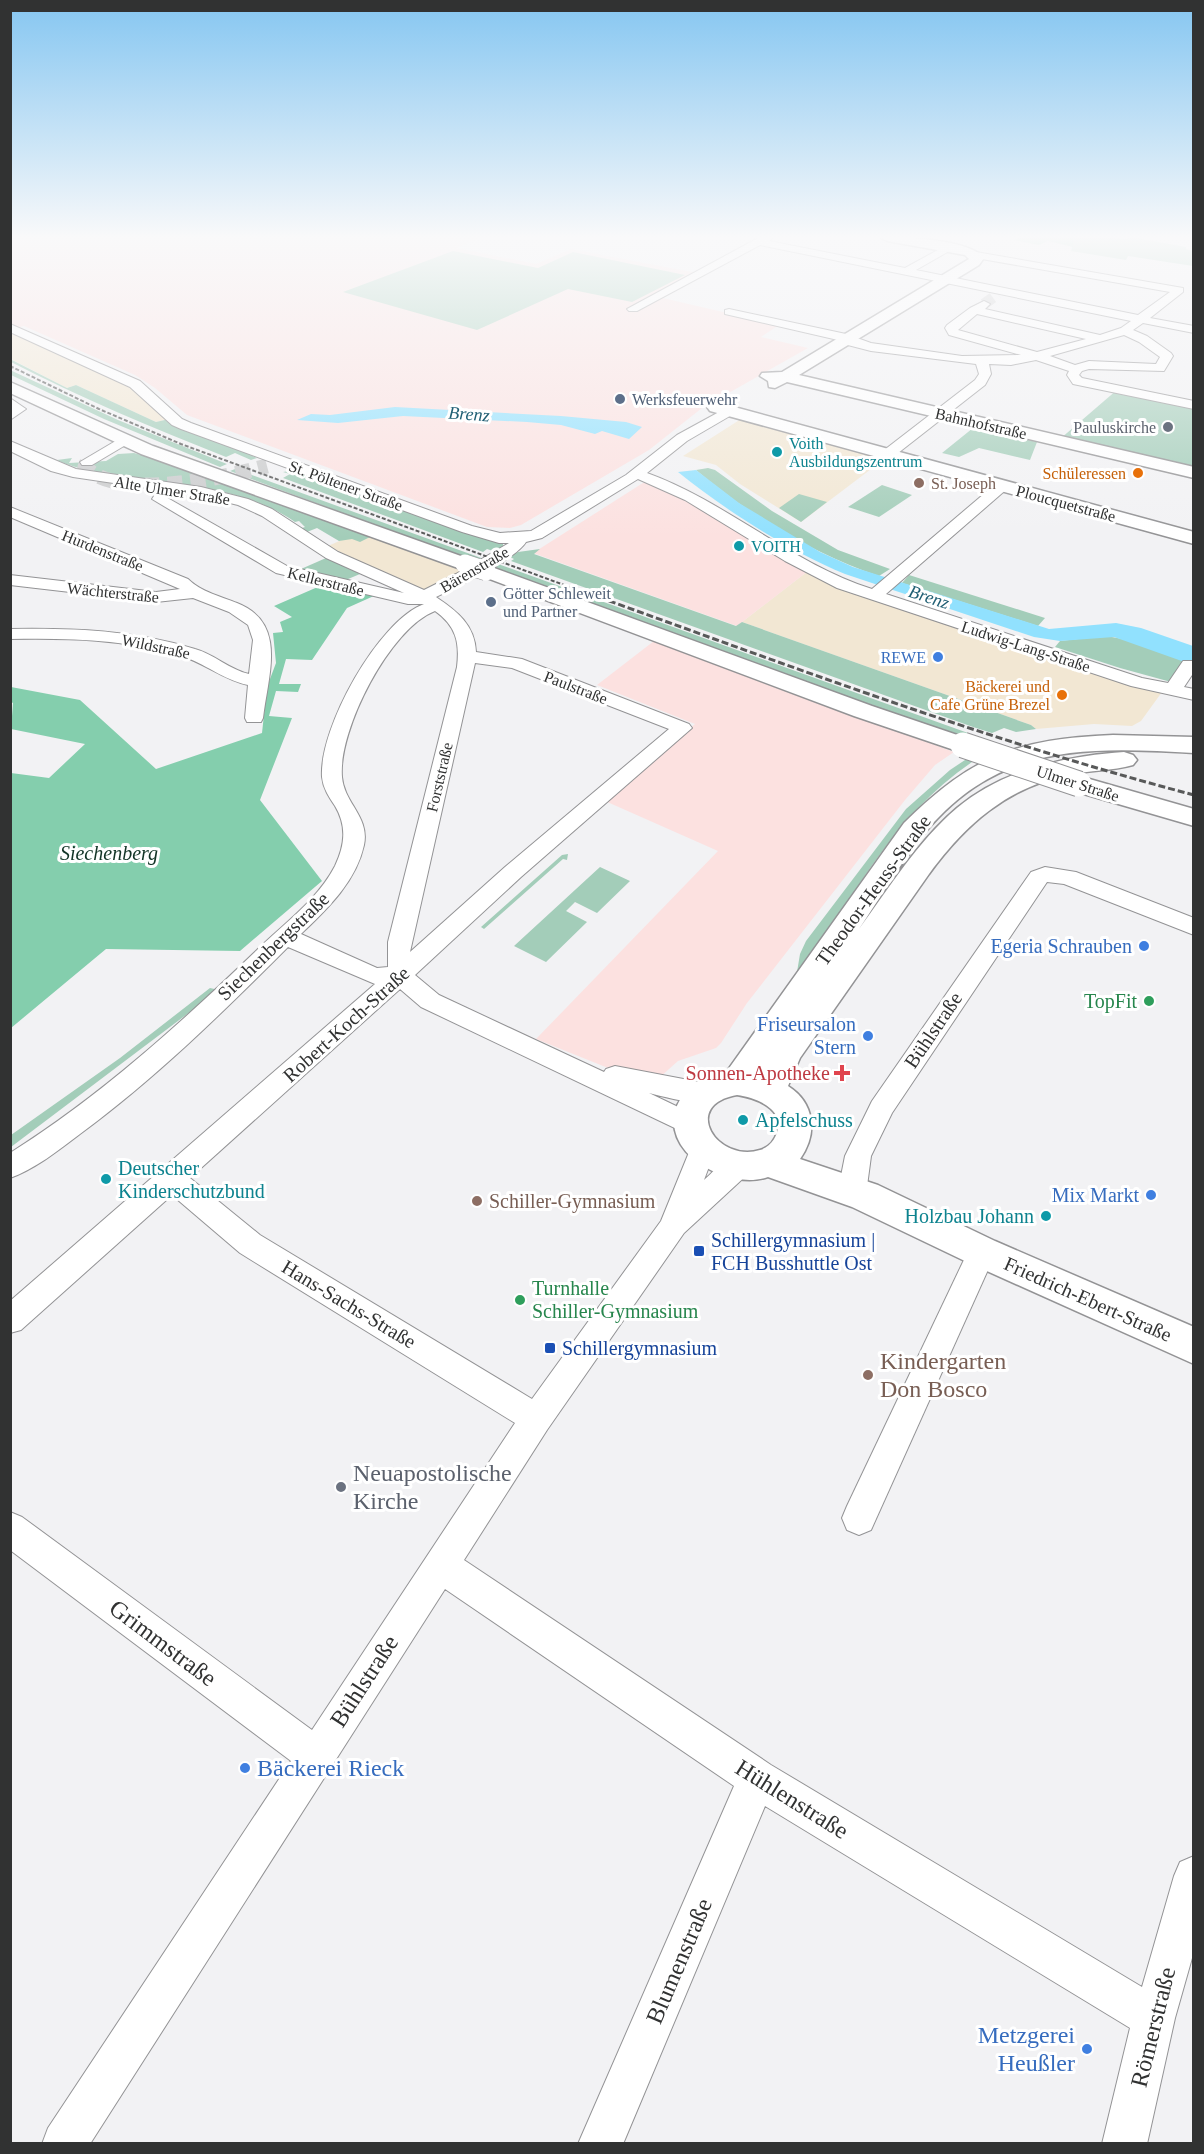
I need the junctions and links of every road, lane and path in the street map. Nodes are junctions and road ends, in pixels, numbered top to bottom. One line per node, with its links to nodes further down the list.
1 (33, 338): 20 (street, St. Pöltener Straße)
2 (842, 338): 9 (street); 12 (main road, St. Pöltener Straße)
3 (965, 338): 8 (street)
4 (1094, 338): 7 (street)
5 (1105, 338): 7 (street)
6 (1140, 338): 10 (street)
7 (1100, 339): 8 (street)
8 (1038, 356): 9 (street); 10 (street)
9 (982, 361): 15 (street)
10 (1074, 369): 14 (street)
11 (10, 387): 17 (main road, Ulmer Straße)
12 (749, 393): 15 (main road, Bahnhofstraße); 19 (main road, Ploucquetstraße); 24 (street, St. Pöltener Straße)
13 (10, 402): 16 (street)
14 (1194, 405)
15 (940, 414): 19 (street); 23 (main road, Bahnhofstraße)
16 (10, 416)
17 (124, 440): 21 (street); 44 (main road, Ulmer Straße, bridge)
18 (10, 445): 33 (street, Alte Ulmer Straße)
19 (888, 454): 25 (main road, Ploucquetstraße)
20 (282, 461): 22 (street); 28 (street, St. Pöltener Straße)
21 (87, 462)
22 (267, 465)
23 (1194, 473)
24 (637, 474): 28 (street, St. Pöltener Straße); 32 (street, Ludwig-Lang-Straße)
25 (1003, 485): 29 (main road, Ploucquetstraße); 32 (street)
26 (173, 502): 33 (street, Kellerstraße)
27 (10, 511): 31 (street, Hurdenstraße)
28 (520, 538): 33 (street, Bärenstraße)
29 (1194, 538)
30 (10, 580): 31 (street, Wächterstraße)
31 (192, 592): 37 (street, Wächterstraße)
32 (879, 592): 38 (street, Ludwig-Lang-Straße)
33 (430, 601): 35 (street, Forststraße); 46 (street, Siechenbergstraße)
34 (10, 634): 37 (street, Wildstraße)
35 (467, 656): 41 (street, Paulstraße); 47 (street, Forststraße)
36 (1189, 664): 38 (street)
37 (258, 680): 40 (street)
38 (1172, 691): 39 (street, Ludwig-Lang-Straße)
39 (1194, 695)
40 (254, 718)
41 (682, 728): 47 (street, Robert-Koch-Straße)
42 (1194, 745): 49 (main road, Theodor-Heuss-Straße)
43 (1194, 761): 50 (main road, Theodor-Heuss-Straße)
44 (1194, 818)
45 (1194, 927): 56 (street, Bühlstraße)
46 (285, 936): 47 (street); 54 (street, Siechenbergstraße)
47 (401, 975): 48 (street, Friedrich-Ebert-Straße); 55 (street, Robert-Koch-Straße)
48 (571, 1066): 49 (street, Friedrich-Ebert-Straße); 51 (street, Friedrich-Ebert-Straße)
49 (721, 1087): 50 (main road, Friedrich-Ebert-Straße); 51 (main road)
50 (770, 1089): 52 (main road, Friedrich-Ebert-Straße)
51 (697, 1136): 53 (main road, Friedrich-Ebert-Straße); 57 (street, Bühlstraße)
52 (795, 1138): 53 (main road); 56 (main road, Friedrich-Ebert-Straße)
53 (753, 1164): 56 (main road, Friedrich-Ebert-Straße); 57 (street, Bühlstraße)
54 (10, 1167)
55 (170, 1177): 59 (street, Robert-Koch-Straße); 61 (street, Hans-Sachs-Straße)
56 (859, 1179): 58 (main road, Friedrich-Ebert-Straße)
57 (674, 1226): 61 (street, Bühlstraße)
58 (982, 1252): 60 (main road, Friedrich-Ebert-Straße); 62 (street, Friedrich-Ebert-Straße)
59 (10, 1320)
60 (1194, 1346)
61 (536, 1419): 64 (street, Bühlstraße)
62 (860, 1518)
63 (10, 1529): 65 (street, Grimmstraße)
64 (440, 1564): 65 (street, Bühlstraße); 66 (street, Hühlenstraße)
65 (315, 1756): 69 (street, Bühlstraße)
66 (757, 1779): 68 (street, Hühlenstraße); 70 (street, Blumenstraße)
67 (1194, 1876): 68 (street, Römerstraße)
68 (1154, 2018): 71 (street, Römerstraße)
69 (64, 2144)
70 (600, 2144)
71 (1124, 2144)

